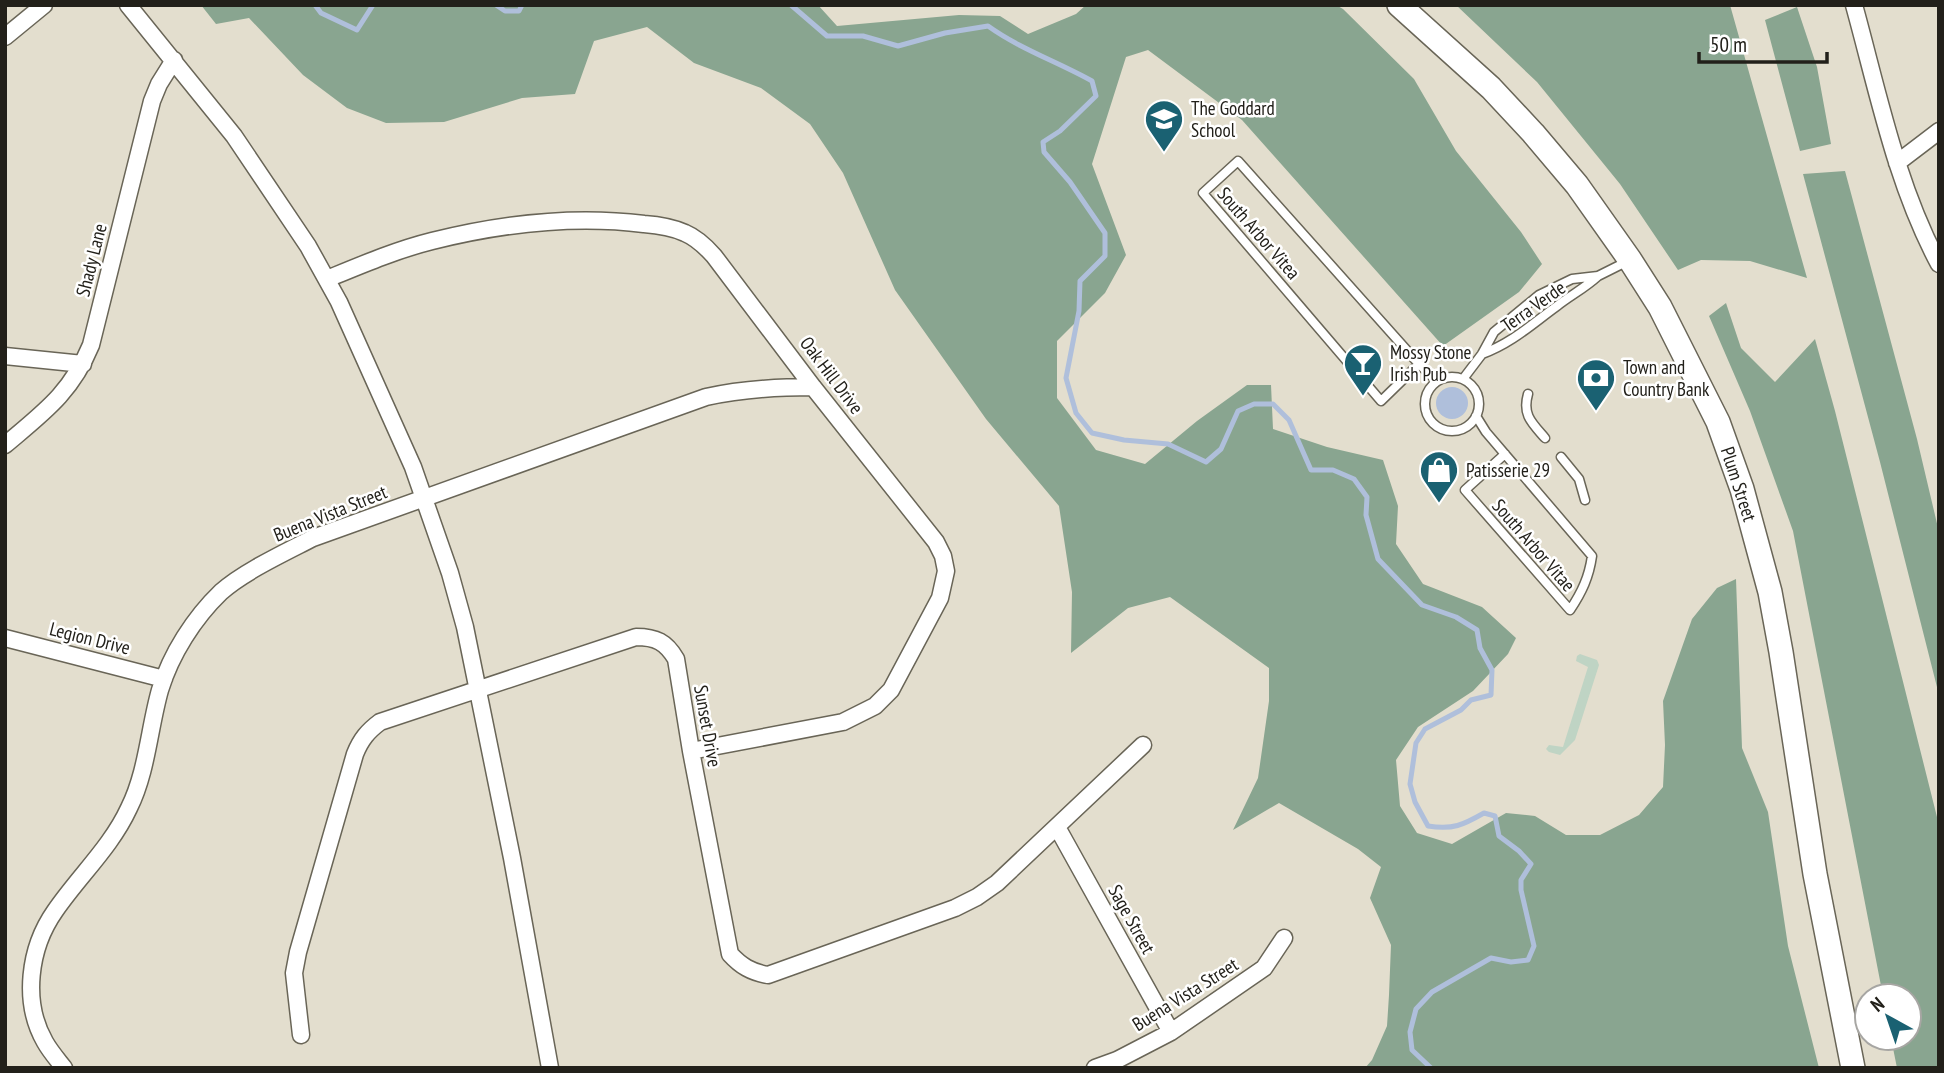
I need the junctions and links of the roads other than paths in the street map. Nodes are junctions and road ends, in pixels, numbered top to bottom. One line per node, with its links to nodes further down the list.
1 (44, 5): 5 (street)
2 (128, 5): 6 (street)
3 (1399, 5): 9 (main road, Plum Street)
4 (1854, 5): 8 (street)
5 (5, 37)
6 (174, 60): 12 (street); 16 (street, Shady Lane)
7 (1939, 131): 8 (street)
8 (1897, 163): 10 (street)
9 (1630, 260): 11 (lane, Terra Verde); 40 (main road, Plum Street)
10 (1939, 264)
11 (1598, 276): 13 (lane, Terra Verde); 13 (lane, Terra Verde)
12 (327, 279): 19 (street, Oak Hill Drive); 26 (street)
13 (1482, 354): 17 (lane, Terra Verde)
14 (5, 356): 16 (street)
15 (1419, 363): 15 (lane, South Arbor Vitea); 18 (lane, South Arbor Vitea)
16 (83, 365): 23 (street, Shady Lane)
17 (1463, 379): 18 (lane); 21 (lane, South Arbor Vitae)
18 (1437, 381): 21 (lane)
19 (813, 387): 26 (street, Buena Vista Street); 32 (street, Oak Hill Drive)
20 (1528, 394): 22 (lane)
21 (1476, 416): 24 (lane, South Arbor Vitae)
22 (1545, 438)
23 (5, 445)
24 (1505, 454): 24 (lane, South Arbor Vitae)
25 (1561, 457): 27 (lane)
26 (425, 499): 29 (street, Buena Vista Street); 30 (street)
27 (1585, 500)
28 (5, 639): 29 (street, Legion Drive)
29 (164, 679): 37 (street, Buena Vista Street)
30 (479, 691): 32 (street, Sunset Drive); 36 (street, Sunset Drive); 38 (street)
31 (1143, 746): 33 (street, Sunset Drive)
32 (691, 751): 33 (street, Sunset Drive)
33 (1057, 827): 35 (street, Sage Street)
34 (1284, 937): 35 (street, Buena Vista Street)
35 (1171, 1032): 39 (street, Buena Vista Street)
36 (300, 1035)
37 (64, 1068)
38 (550, 1068)
39 (1095, 1068)
40 (1853, 1068)

